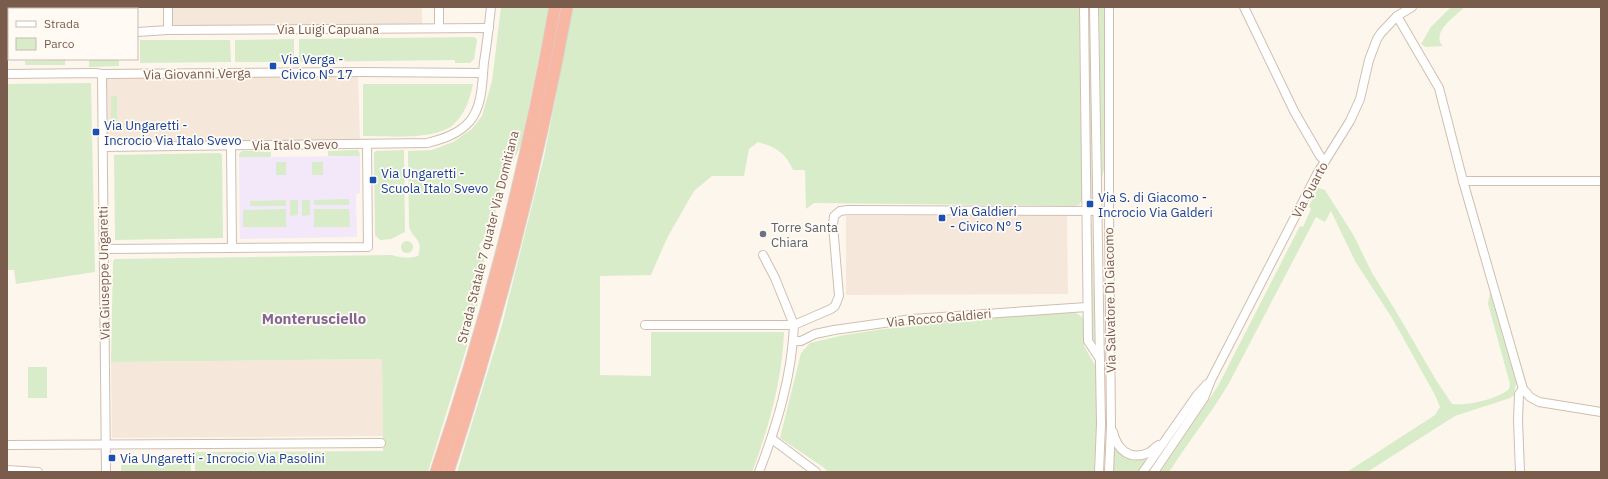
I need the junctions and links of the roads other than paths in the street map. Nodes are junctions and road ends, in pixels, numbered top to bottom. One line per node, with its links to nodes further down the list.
1 (168, 7): 14 (street)
2 (439, 7): 12 (street)
3 (491, 7): 13 (street, Via Italo Svevo)
4 (555, 7): 48 (highway, Strada Statale 7 quater Via Domitiana)
5 (567, 7): 49 (highway, Strada Statale 7 quater Via Domitiana)
6 (1084, 7): 25 (street, Via Salvatore Di Giacomo)
7 (1094, 7): 26 (street, Via Salvatore Di Giacomo)
8 (1109, 7): 27 (street, Via Salvatore Di Giacomo)
9 (1244, 7): 22 (street)
10 (1412, 7): 11 (street, Via Quarto)
11 (1397, 16): 22 (street, Via Quarto); 23 (street)
12 (439, 28): 13 (street, Via Luigi Capuana); 14 (street, Via Luigi Capuana)
13 (489, 28): 16 (street, Via Italo Svevo)
14 (168, 30): 15 (street, Via Luigi Capuana)
15 (138, 32)
16 (483, 73): 18 (street, Via Giovanni Verga); 19 (street, Via Italo Svevo)
17 (7, 74): 18 (street, Via Giovanni Verga)
18 (102, 74): 21 (street, Via Giuseppe Ungaretti)
19 (367, 144): 20 (street, Via Italo Svevo); 28 (street)
20 (232, 145): 21 (street, Via Italo Svevo); 28 (street)
21 (103, 147): 29 (street, Via Giuseppe Ungaretti)
22 (1325, 161): 36 (street, Via Quarto)
23 (1463, 181): 24 (street); 37 (street)
24 (1601, 181)
25 (1086, 211): 26 (street); 31 (street, Via Salvatore Di Giacomo); 33 (street)
26 (1097, 211): 27 (street); 35 (street, Via Salvatore Di Giacomo)
27 (1109, 211): 39 (street, Via Salvatore Di Giacomo)
28 (232, 248): 29 (street)
29 (105, 249): 44 (street, Via Giuseppe Ungaretti)
30 (762, 255): 33 (street)
31 (1087, 307): 34 (street, Via Rocco Galdieri); 35 (street, Via Salvatore Di Giacomo)
32 (646, 325): 33 (street)
33 (794, 325): 34 (street)
34 (793, 341): 40 (street)
35 (1100, 359): 52 (street, Via Salvatore Di Giacomo)
36 (1211, 380): 41 (street, Via Quarto); 55 (street, Via Quarto)
37 (1523, 388): 38 (street); 56 (street)
38 (1601, 412)
39 (1111, 427): 41 (street); 53 (street, Via Salvatore Di Giacomo)
40 (772, 439): 50 (street); 51 (street)
41 (1164, 442): 54 (street, Via Quarto)
42 (381, 443): 44 (street)
43 (7, 445): 44 (street)
44 (106, 445): 47 (street, Via Giuseppe Ungaretti)
45 (7, 470): 46 (street)
46 (38, 472)
47 (106, 472)
48 (436, 472)
49 (448, 472)
50 (759, 472)
51 (816, 472)
52 (1099, 472)
53 (1109, 472)
54 (1143, 472)
55 (1154, 472)
56 (1520, 472)

